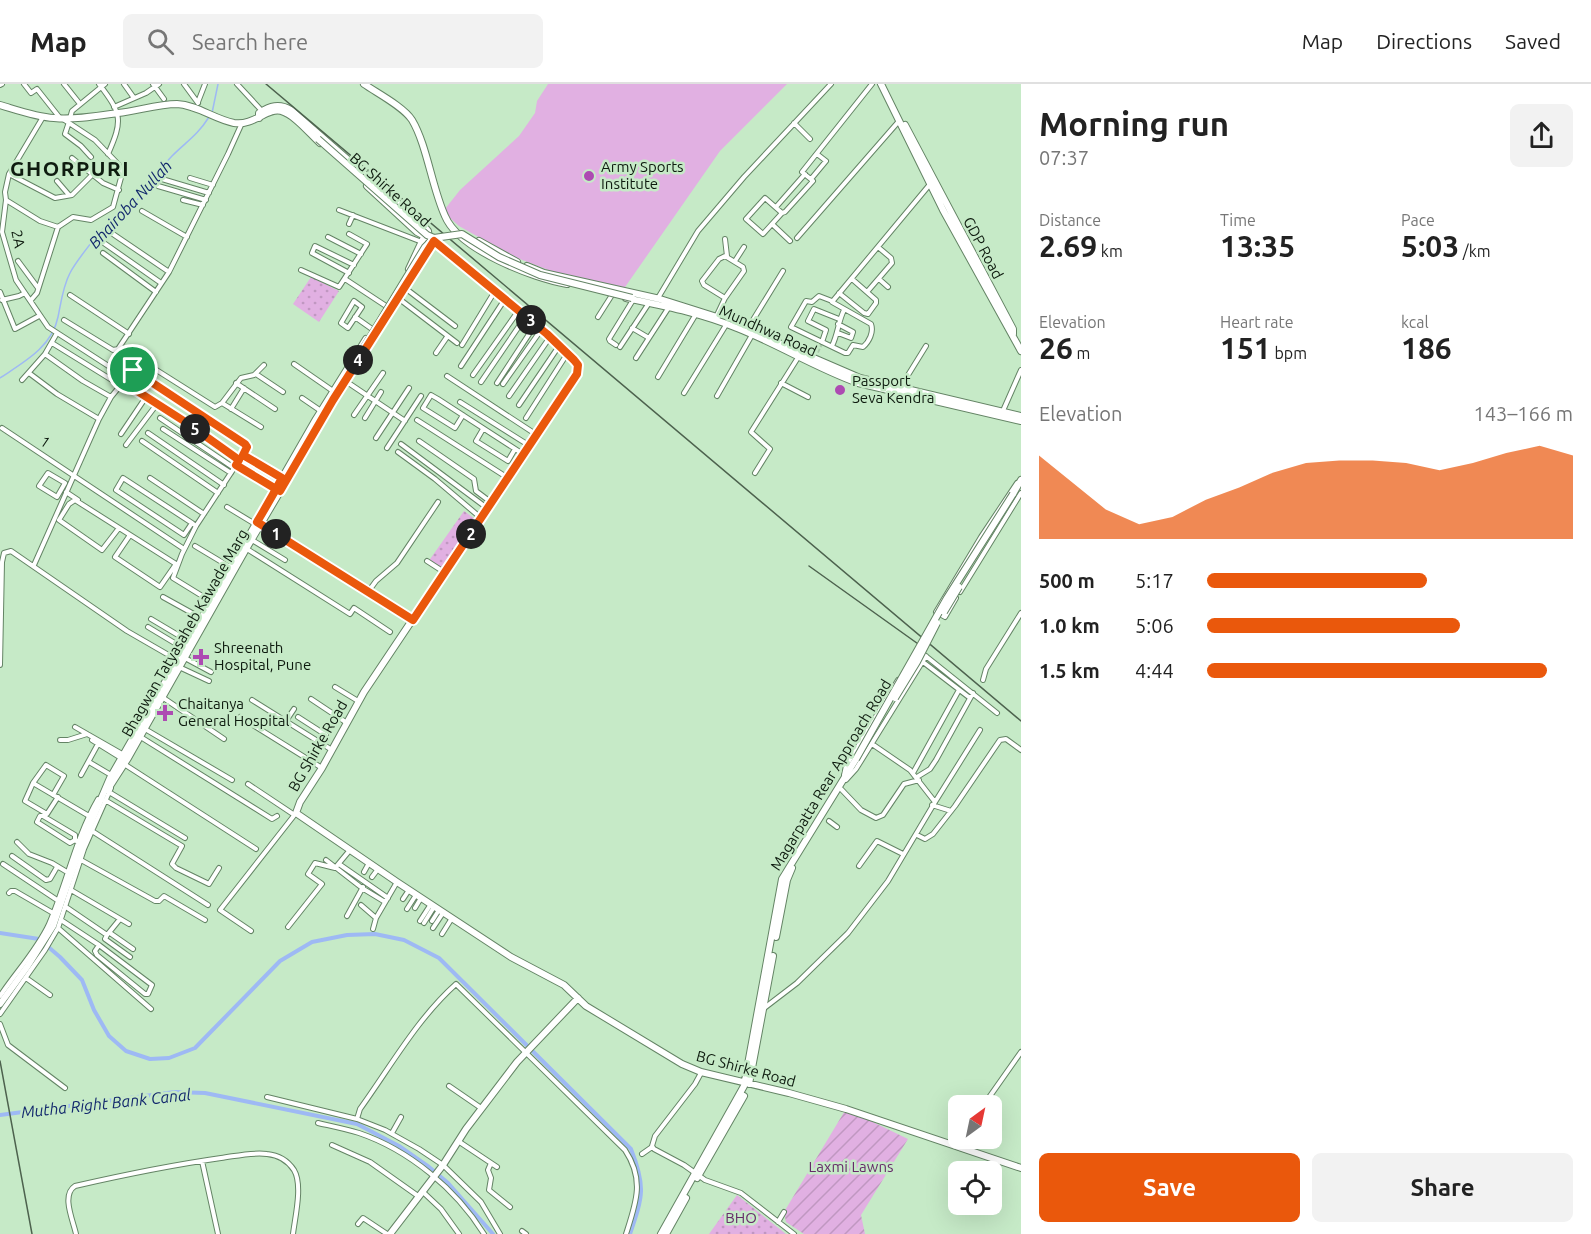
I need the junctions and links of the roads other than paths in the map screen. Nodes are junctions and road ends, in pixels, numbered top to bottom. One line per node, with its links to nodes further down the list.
1 (24, 84): 20 (street)
2 (64, 84): 15 (street)
3 (124, 84): 13 (street)
4 (184, 84): 12 (street)
5 (237, 84): 18 (street)
6 (364, 84): 53 (street)
7 (831, 84): 24 (street)
8 (872, 84): 28 (street)
9 (882, 84): 21 (street); 38 (street, GDP Road)
10 (102, 85): 15 (street); 17 (street)
11 (156, 85): 13 (street); 14 (street)
12 (203, 85)
13 (134, 99): 17 (street)
14 (164, 99)
15 (80, 104): 22 (street)
16 (0, 105): 19 (street)
17 (115, 110): 22 (street); 23 (street); 27 (street)
18 (260, 114): 23 (street); 25 (street)
19 (43, 117): 20 (street); 31 (street, 2A)
20 (61, 119): 22 (street)
21 (899, 121): 38 (street); 62 (street)
22 (69, 122): 27 (street); 29 (street)
23 (242, 123): 39 (street)
24 (794, 123): 26 (street); 100 (street)
25 (316, 136): 63 (street, BG Shirke Road); 63 (street, bridge); 94 (street, bridge)
26 (810, 139)
27 (107, 154): 41 (street)
28 (817, 154): 32 (street); 36 (street)
29 (91, 157)
30 (72, 158): 33 (street)
31 (9, 174): 43 (street); 46 (street, 2A)
32 (805, 174): 36 (street); 48 (street)
33 (92, 175): 41 (street); 43 (street)
34 (190, 178): 39 (street)
35 (162, 179): 42 (street)
36 (811, 179): 51 (street)
37 (57, 181): 43 (street)
38 (933, 182): 68 (street); 128 (street, GDP Road)
39 (213, 185): 42 (street)
40 (158, 186): 45 (street)
41 (119, 190): 56 (street)
42 (209, 193): 45 (street)
43 (69, 195)
44 (183, 200): 47 (street)
45 (206, 200): 47 (street)
46 (6, 201): 56 (street); 57 (street, 2A)
47 (202, 206): 60 (street)
48 (776, 207): 51 (street); 55 (street)
49 (339, 210): 52 (street)
50 (142, 211): 60 (street)
51 (782, 213): 55 (street)
52 (352, 215): 54 (street); 63 (street)
53 (448, 222): 93 (street); 100 (street, Mundhwa Road)
54 (349, 224)
55 (772, 224): 66 (street)
56 (58, 227): 84 (street)
57 (1, 232): 90 (street, 2A)
58 (110, 232): 77 (street)
59 (349, 234): 70 (street)
60 (187, 237): 77 (street)
61 (328, 237): 70 (street)
62 (797, 238)
63 (429, 239): 85 (street, Bhagwan Tatyasaheb Kawade Marg); 86 (street, BG Shirke Road); 94 (street, bridge); 102 (street, Bhagwan Tatyasaheb Kawade Marg); 156 (street, bridge)
64 (725, 239): 71 (street)
65 (101, 241): 82 (street)
66 (790, 241)
67 (744, 247): 73 (street)
68 (878, 247): 80 (street); 81 (street)
69 (103, 253): 88 (street)
70 (361, 254): 74 (street)
71 (727, 256): 73 (street); 97 (street)
72 (18, 261): 84 (street)
73 (735, 261): 97 (street)
74 (354, 265): 78 (street); 78 (street)
75 (301, 270): 79 (street)
76 (783, 271): 121 (street)
77 (169, 272): 82 (street)
78 (349, 273): 79 (street)
79 (345, 279): 102 (street)
80 (852, 279): 89 (street); 91 (street)
81 (879, 279): 83 (street); 89 (street)
82 (161, 283): 88 (street)
83 (888, 287)
84 (38, 288): 99 (street)
85 (405, 288): 95 (street, Bhagwan Tatyasaheb Kawade Marg); 117 (street)
86 (495, 290): 96 (street, BG Shirke Road); 132 (street)
87 (0, 292): 98 (street)
88 (156, 292): 124 (street)
89 (867, 292): 91 (street)
90 (25, 293): 98 (street); 99 (street, 2A)
91 (839, 293): 101 (street)
92 (70, 295): 124 (street)
93 (612, 295): 94 (street); 110 (street)
94 (633, 297): 100 (street); 120 (street)
95 (398, 298): 125 (street); 156 (street, Bhagwan Tatyasaheb Kawade Marg)
96 (505, 298): 104 (street, BG Shirke Road); 146 (street)
97 (724, 298): 111 (street)
98 (2, 300): 108 (street)
99 (31, 300): 108 (street, 2A)
100 (652, 300): 103 (street, Mundhwa Road); 111 (street, Mundhwa Road); 120 (street)
101 (832, 301): 105 (street); 107 (street)
102 (386, 306): 119 (street, Bhagwan Tatyasaheb Kawade Marg)
103 (669, 307): 106 (street, Mundhwa Road); 127 (street)
104 (519, 310): 109 (street, BG Shirke Road); 152 (street)
105 (844, 310): 115 (street); 134 (street)
106 (696, 314): 116 (street, Mundhwa Road); 154 (street)
107 (798, 314): 113 (street); 131 (street)
108 (39, 316): 122 (street, 2A)
109 (526, 316): 118 (street, BG Shirke Road); 159 (street)
110 (598, 317)
111 (717, 317): 121 (street, Mundhwa Road)
112 (355, 318): 112 (street); 119 (street)
113 (808, 319): 115 (street); 131 (street)
114 (64, 320): 136 (street)
115 (839, 322): 123 (street); 123 (street)
116 (727, 324): 121 (street, Mundhwa Road); 171 (street)
117 (455, 326)
118 (538, 327): 126 (street, BG Shirke Road); 162 (street); 164 (street)
119 (372, 328): 156 (street, Bhagwan Tatyasaheb Kawade Marg)
120 (632, 328): 127 (street)
121 (750, 331): 141 (street, Mundhwa Road); 175 (street)
122 (57, 333): 129 (street); 155 (street, 2A)
123 (838, 333): 134 (street)
124 (129, 334): 136 (street)
125 (447, 337): 130 (street); 138 (street)
126 (550, 337): 133 (street, BG Shirke Road); 174 (street)
127 (649, 338): 142 (street)
128 (1019, 341): 137 (street, GDP Road)
129 (52, 343): 139 (street); 163 (street)
130 (457, 343)
131 (821, 343): 134 (street)
132 (462, 345)
133 (559, 346): 140 (street, BG Shirke Road); 184 (street)
134 (832, 346)
135 (926, 346): 167 (street)
136 (120, 347): 143 (street)
137 (1021, 351)
138 (436, 352)
139 (45, 354): 150 (street); 176 (street)
140 (567, 354): 197 (street); 207 (street, BG Shirke Road)
141 (799, 355): 158 (street, Mundhwa Road); 158 (street, Mundhwa Road); 160 (street)
142 (636, 358)
143 (140, 359): 147 (street); 182 (street)
144 (294, 364): 168 (street)
145 (264, 365): 151 (street)
146 (461, 366)
147 (133, 370): 155 (street); 218 (street)
148 (1021, 370): 190 (street)
149 (383, 373): 172 (street)
150 (29, 374): 157 (street); 194 (street)
151 (256, 374): 161 (street); 169 (street)
152 (473, 375)
153 (447, 376): 207 (street)
154 (658, 377)
155 (127, 378): 163 (street)
156 (344, 379): 168 (street, Bhagwan Tatyasaheb Kawade Marg); 172 (street); 214 (street, Bhagwan Tatyasaheb Kawade Marg)
157 (22, 380)
158 (859, 381): 167 (street, Mundhwa Road); 185 (street, Mundhwa Road)
159 (481, 382)
160 (781, 382): 179 (street); 223 (street)
161 (236, 383): 165 (street); 182 (street)
162 (496, 383)
163 (122, 384): 176 (street); 177 (street)
164 (503, 384)
165 (244, 388): 186 (street); 187 (street)
166 (409, 388): 189 (street)
167 (900, 388): 185 (street, Mundhwa Road)
168 (333, 391): 188 (street, Bhagwan Tatyasaheb Kawade Marg)
169 (283, 392)
170 (381, 392): 180 (street)
171 (684, 393)
172 (367, 396): 180 (street); 191 (street)
173 (421, 396): 199 (street)
174 (510, 396)
175 (717, 396)
176 (111, 397): 194 (street)
177 (146, 397): 183 (street); 206 (street)
178 (302, 398): 188 (street)
179 (808, 398)
180 (375, 402): 189 (street); 196 (street)
181 (460, 402): 213 (street)
182 (222, 403): 186 (street)
183 (157, 404): 212 (street); 220 (street)
184 (519, 405)
185 (969, 408): 190 (street, Mundhwa Road); 200 (street, Mundhwa Road)
186 (231, 409): 201 (street)
187 (275, 409)
188 (321, 411): 214 (street, Bhagwan Tatyasaheb Kawade Marg)
189 (392, 412): 199 (street); 208 (street)
190 (1002, 412): 193 (street, Mundhwa Road)
191 (354, 415)
192 (463, 415): 192 (street); 204 (street)
193 (1021, 416)
194 (99, 418): 224 (street)
195 (160, 418): 221 (street)
196 (365, 418)
197 (526, 418)
198 (417, 420): 227 (street)
199 (405, 421): 215 (street)
200 (1021, 422)
201 (261, 427)
202 (2, 428): 224 (street, 1)
203 (163, 429): 222 (street)
204 (483, 429): 216 (street); 216 (street)
205 (148, 433): 229 (street)
206 (121, 434)
207 (537, 435): 213 (street, BG Shirke Road)
208 (375, 438)
209 (142, 441): 232 (street)
210 (419, 441): 236 (street)
211 (401, 444): 238 (street)
212 (126, 446)
213 (530, 446): 219 (street, BG Shirke Road)
214 (302, 448): 226 (street, Bhagwan Tatyasaheb Kawade Marg); 231 (street, Bhagwan Tatyasaheb Kawade Marg)
215 (387, 448)
216 (515, 449): 219 (street)
217 (399, 452): 240 (street)
218 (243, 455): 220 (street); 226 (street)
219 (524, 455): 227 (street, BG Shirke Road)
220 (239, 460): 221 (street)
221 (235, 467): 222 (street); 231 (street)
222 (231, 473): 229 (street)
223 (755, 473)
224 (74, 476): 233 (street); 247 (street, 1)
225 (150, 478): 239 (street)
226 (282, 478): 231 (street, Bhagwan Tatyasaheb Kawade Marg)
227 (509, 478): 236 (street, BG Shirke Road)
228 (1021, 479): 234 (street, Magarpatta Rear Approach Road); 234 (street)
229 (224, 485): 232 (street)
230 (1021, 488): 234 (street, Magarpatta Rear Approach Road)
231 (278, 490): 241 (street, Bhagwan Tatyasaheb Kawade Marg)
232 (218, 493): 239 (street)
233 (63, 494): 233 (street); 251 (street); 252 (street)
234 (1017, 494): 308 (street, Magarpatta Rear Approach Road, bridge)
235 (438, 502): 257 (street)
236 (492, 503): 238 (street, BG Shirke Road)
237 (227, 507): 241 (street)
238 (488, 509): 240 (street, BG Shirke Road)
239 (204, 514): 242 (street)
240 (481, 518): 254 (street, BG Shirke Road)
241 (258, 523): 245 (street, Bhagwan Tatyasaheb Kawade Marg); 253 (street, Bhagwan Tatyasaheb Kawade Marg); 257 (street)
242 (194, 525): 242 (street); 247 (street)
243 (119, 528): 243 (street); 244 (street)
244 (130, 535): 255 (street); 255 (street)
245 (252, 540): 248 (street, Bhagwan Tatyasaheb Kawade Marg); 249 (street)
246 (195, 546): 253 (street)
247 (184, 549): 251 (street)
248 (246, 549): 253 (street, Bhagwan Tatyasaheb Kawade Marg); 265 (street)
249 (285, 560)
250 (428, 561): 254 (street)
251 (178, 565): 256 (street)
252 (34, 566): 269 (street); 271 (street)
253 (232, 568): 259 (street, Bhagwan Tatyasaheb Kawade Marg)
254 (445, 573): 263 (street, BG Shirke Road)
255 (168, 575): 256 (street)
256 (173, 578): 259 (street)
257 (368, 592): 263 (street)
258 (163, 597): 261 (street)
259 (213, 602): 261 (street, Bhagwan Tatyasaheb Kawade Marg); 269 (street, Bhagwan Tatyasaheb Kawade Marg)
260 (1021, 613): 273 (street)
261 (202, 618): 266 (street, Bhagwan Tatyasaheb Kawade Marg)
262 (151, 619): 266 (street)
263 (413, 620): 281 (street, BG Shirke Road)
264 (148, 627): 267 (street)
265 (390, 632)
266 (189, 641): 267 (street, Bhagwan Tatyasaheb Kawade Marg)
267 (184, 649): 269 (street, Bhagwan Tatyasaheb Kawade Marg)
268 (926, 656): 270 (street); 277 (street); 308 (street)
269 (181, 662): 272 (street); 274 (street); 278 (street, Bhagwan Tatyasaheb Kawade Marg); 283 (street, Bhagwan Tatyasaheb Kawade Marg)
270 (923, 662): 276 (street); 299 (street)
271 (0, 665)
272 (211, 672)
273 (983, 680)
274 (209, 681)
275 (336, 687): 281 (street)
276 (959, 690): 277 (street); 305 (street)
277 (972, 696): 284 (street); 309 (street)
278 (162, 697): 283 (street, Bhagwan Tatyasaheb Kawade Marg); 294 (street)
279 (311, 699): 288 (street)
280 (252, 700): 287 (street)
281 (358, 701): 288 (street, BG Shirke Road)
282 (294, 709): 287 (street)
283 (150, 713): 290 (street, Bhagwan Tatyasaheb Kawade Marg); 293 (street, Bhagwan Tatyasaheb Kawade Marg)
284 (997, 713)
285 (240, 717): 304 (street)
286 (298, 717): 297 (street)
287 (286, 721): 297 (street)
288 (346, 723): 300 (street, BG Shirke Road)
289 (75, 727): 292 (street)
290 (144, 728): 293 (street, Bhagwan Tatyasaheb Kawade Marg); 310 (street)
291 (980, 730): 317 (street)
292 (87, 734): 295 (street); 302 (street)
293 (138, 735): 302 (street, Bhagwan Tatyasaheb Kawade Marg); 321 (street)
294 (224, 739)
295 (60, 740)
296 (92, 740): 298 (street)
297 (321, 743): 300 (street)
298 (98, 744): 302 (street); 303 (street)
299 (872, 744): 305 (street); 308 (street)
300 (332, 750): 304 (street, BG Shirke Road)
301 (1021, 750): 318 (street)
302 (124, 759): 307 (street, Bhagwan Tatyasaheb Kawade Marg); 329 (street)
303 (89, 762): 306 (street); 307 (street)
304 (322, 768): 319 (street, BG Shirke Road)
305 (912, 773): 309 (street)
306 (81, 775)
307 (112, 778): 314 (street, Bhagwan Tatyasaheb Kawade Marg); 320 (street)
308 (845, 778): 313 (street, Magarpatta Rear Approach Road); 379 (street, Magarpatta Rear Approach Road)
309 (918, 779): 313 (street); 317 (street)
310 (232, 780)
311 (33, 783): 315 (street); 315 (street); 315 (street)
312 (248, 784): 319 (street)
313 (841, 789): 379 (street, Magarpatta Rear Approach Road)
314 (107, 791): 316 (street); 326 (street); 385 (street, Bhagwan Tatyasaheb Kawade Marg)
315 (56, 796): 320 (street)
316 (105, 800): 324 (street); 340 (street)
317 (933, 803): 318 (street); 331 (street)
318 (951, 810): 325 (street)
319 (295, 813): 330 (street, BG Shirke Road); 374 (street)
320 (89, 816): 327 (street)
321 (277, 816)
322 (829, 821): 323 (street)
323 (837, 827)
324 (92, 831): 333 (street); 354 (street)
325 (917, 835)
326 (185, 838)
327 (76, 841): 327 (street); 342 (street)
328 (17, 842): 339 (street)
329 (256, 849)
330 (350, 850): 335 (street, BG Shirke Road); 337 (street)
331 (903, 854): 338 (street); 387 (street)
332 (12, 856): 339 (street)
333 (81, 860): 347 (street); 366 (street)
334 (326, 860): 337 (street)
335 (369, 863): 341 (street, BG Shirke Road); 343 (street)
336 (3, 864): 352 (street)
337 (337, 866): 346 (street); 370 (street)
338 (859, 866)
339 (57, 867): 342 (street)
340 (219, 868)
341 (378, 869): 344 (street); 345 (street, BG Shirke Road)
342 (67, 872): 352 (street)
343 (364, 872)
344 (372, 877)
345 (397, 882): 348 (street, BG Shirke Road); 353 (street)
346 (364, 886): 353 (street); 361 (street)
347 (71, 890): 356 (street); 364 (street)
348 (409, 890): 350 (street, BG Shirke Road); 351 (street)
349 (9, 893): 360 (street)
350 (419, 896): 357 (street); 358 (street); 359 (street, BG Shirke Road)
351 (403, 899)
352 (57, 900): 360 (street)
353 (386, 900): 362 (street)
354 (208, 905)
355 (361, 905): 362 (street)
356 (65, 906): 365 (street); 375 (street)
357 (415, 908)
358 (407, 909)
359 (437, 909): 363 (street, BG Shirke Road); 367 (street); 368 (street); 372 (street)
360 (53, 913): 383 (street)
361 (347, 916)
362 (376, 918): 373 (street)
363 (452, 918): 376 (street); 384 (street, BG Shirke Road)
364 (120, 919): 369 (street); 375 (street)
365 (61, 920): 371 (street); 377 (street)
366 (205, 920)
367 (432, 921)
368 (422, 922)
369 (129, 924)
370 (288, 927)
371 (58, 928): 381 (street); 386 (street)
372 (433, 928)
373 (373, 929)
374 (251, 931)
375 (108, 934): 378 (street); 380 (street)
376 (442, 934)
377 (99, 945): 377 (street)
378 (133, 949)
379 (771, 953): 387 (street, Magarpatta Rear Approach Road)
380 (130, 957)
381 (26, 978): 382 (street); 388 (street)
382 (50, 995)
383 (0, 996)
384 (578, 998): 390 (street); 392 (street, BG Shirke Road)
385 (0, 1004)
386 (151, 1009)
387 (761, 1009): 393 (street, Magarpatta Rear Approach Road)
388 (0, 1014)
389 (0, 1024): 395 (street)
390 (528, 1049): 398 (street); 400 (street); 426 (street)
391 (1021, 1052): 396 (street)
392 (701, 1072): 393 (street, BG Shirke Road); 405 (street)
393 (748, 1082): 411 (street, BG Shirke Road); 412 (street, Magarpatta Rear Approach Road)
394 (449, 1086): 398 (street)
395 (65, 1088)
396 (991, 1095)
397 (267, 1097): 400 (street)
398 (482, 1112): 403 (street)
399 (401, 1118): 402 (street)
400 (357, 1119): 402 (street)
401 (318, 1123): 413 (street)
402 (392, 1133): 409 (street)
403 (458, 1141): 408 (street); 409 (street)
404 (332, 1144): 414 (street)
405 (652, 1147): 406 (street); 412 (street)
406 (642, 1154)
407 (202, 1161): 419 (street); 420 (street); 421 (street)
408 (491, 1163): 410 (street); 415 (street)
409 (442, 1167): 413 (street); 425 (street)
410 (497, 1167)
411 (1021, 1168)
412 (697, 1173): 417 (street); 427 (street, Magarpatta Rear Approach Road); 428 (street, Magarpatta Rear Approach Road)
413 (434, 1176): 414 (street); 424 (street)
414 (420, 1194): 422 (street); 423 (street)
415 (510, 1207)
416 (784, 1212): 417 (street)
417 (777, 1222): 429 (street)
418 (358, 1224): 422 (street)
419 (76, 1234)
420 (218, 1234)
421 (293, 1234)
422 (389, 1234)
423 (459, 1234)
424 (484, 1234)
425 (500, 1234)
426 (626, 1234)
427 (661, 1234)
428 (666, 1234)
429 (794, 1234)

